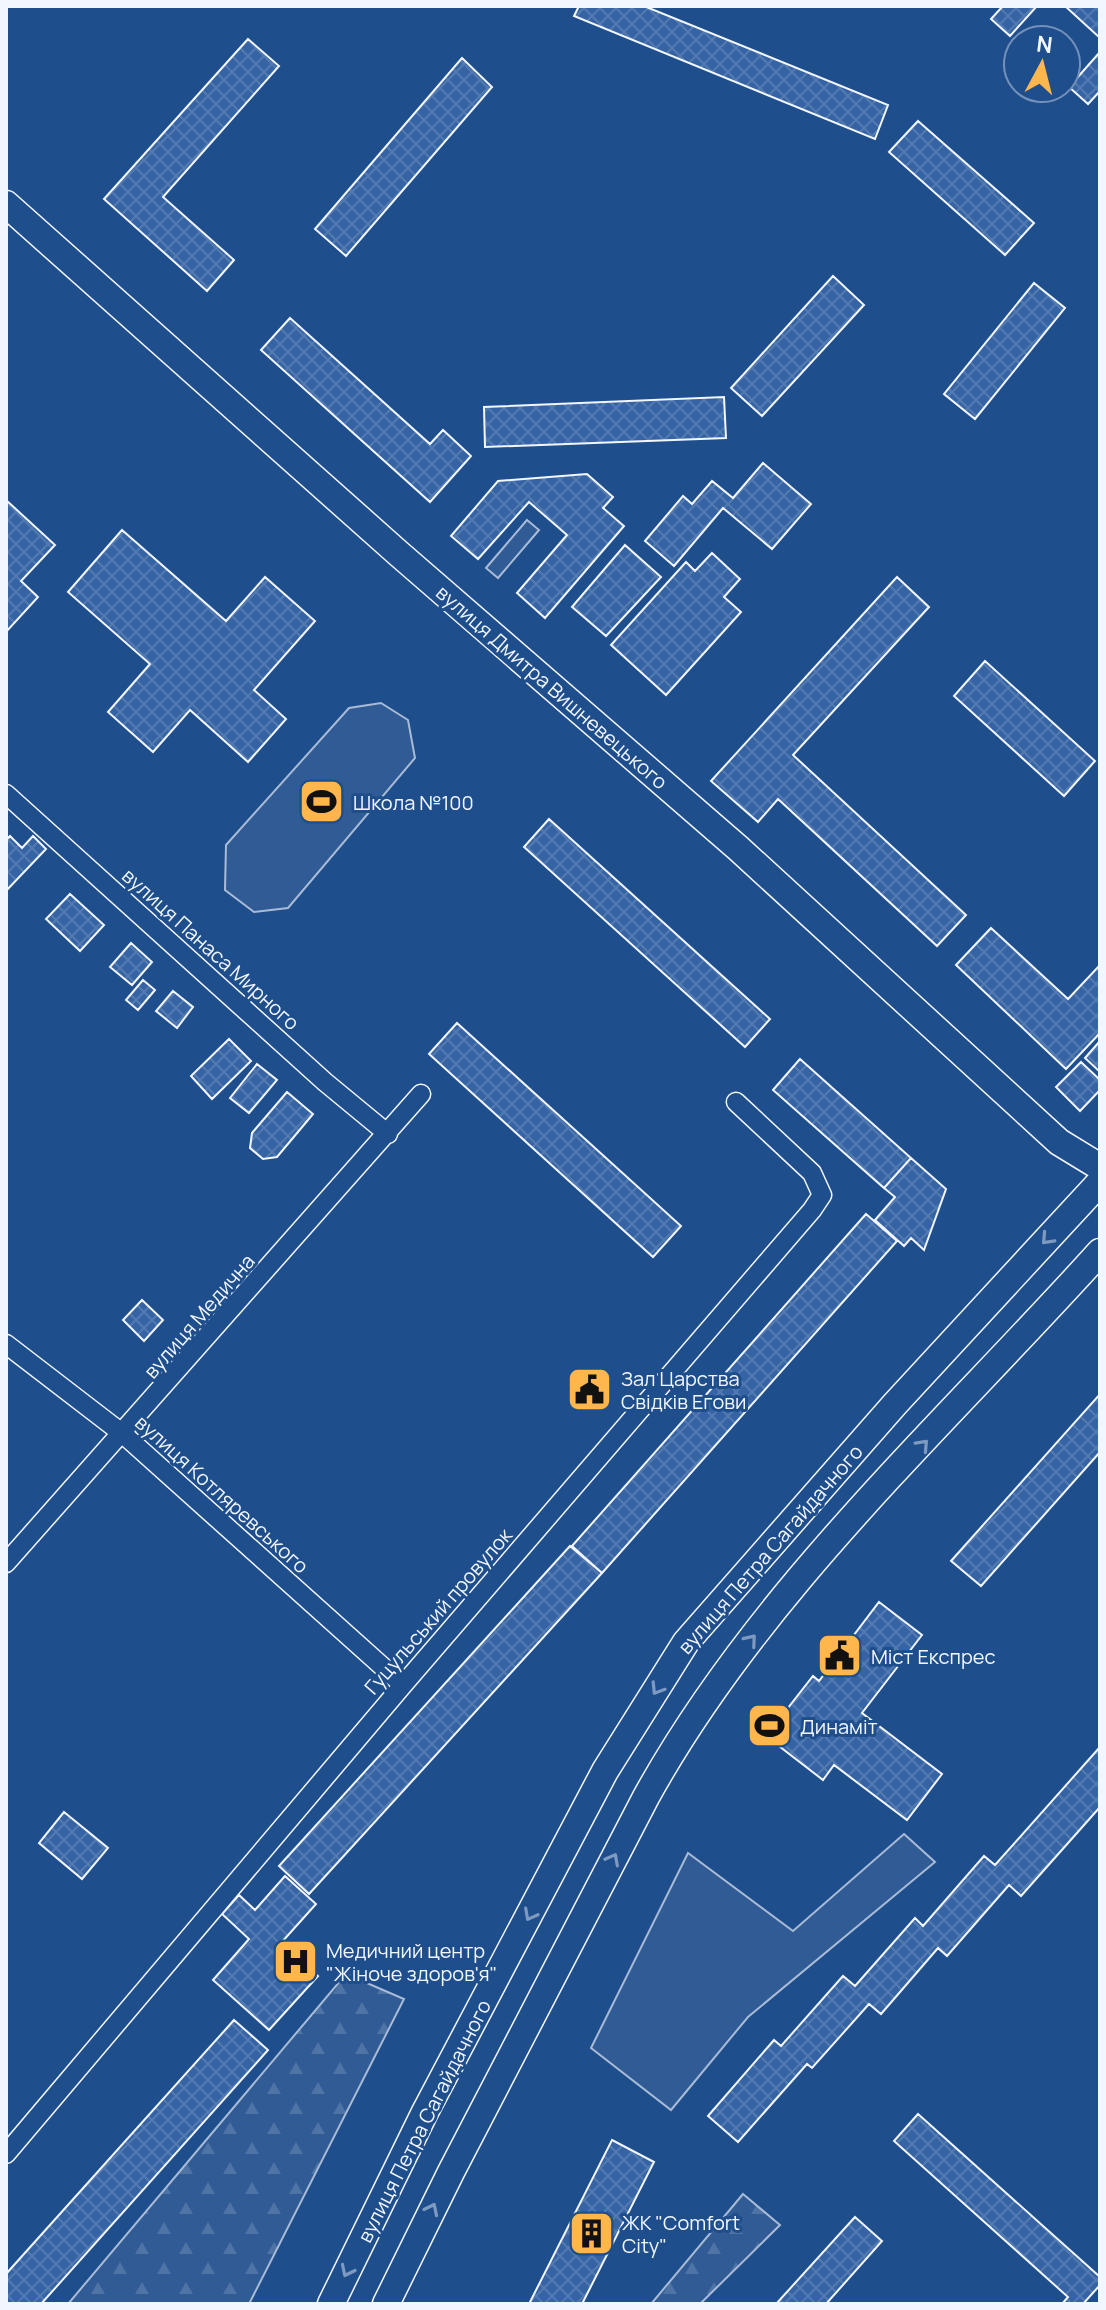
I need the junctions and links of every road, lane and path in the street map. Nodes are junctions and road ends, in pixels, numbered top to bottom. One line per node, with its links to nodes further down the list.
1 (6, 204): 6 (street, вулиця Дмитра Вишневецького)
2 (6, 794): 5 (street, вулиця Панаса Мирного)
3 (421, 1094): 5 (street, вулиця Медична)
4 (736, 1102): 12 (street, Гуцульський провулок)
5 (388, 1134): 10 (street, вулиця Медична)
6 (1100, 1167)
7 (1100, 1182): 14 (street, вулиця Петра Сагайдачного, one-way to 14)
8 (1100, 1252): 15 (street, one-way to 8)
9 (6, 1344): 10 (street, вулиця Котляревського)
10 (123, 1434): 11 (street, вулиця Медична); 12 (street, вулиця Котляревського)
11 (6, 1563)
12 (403, 1685): 13 (street, Гуцульський провулок)
13 (6, 2154)
14 (331, 2304)
15 (386, 2304)

